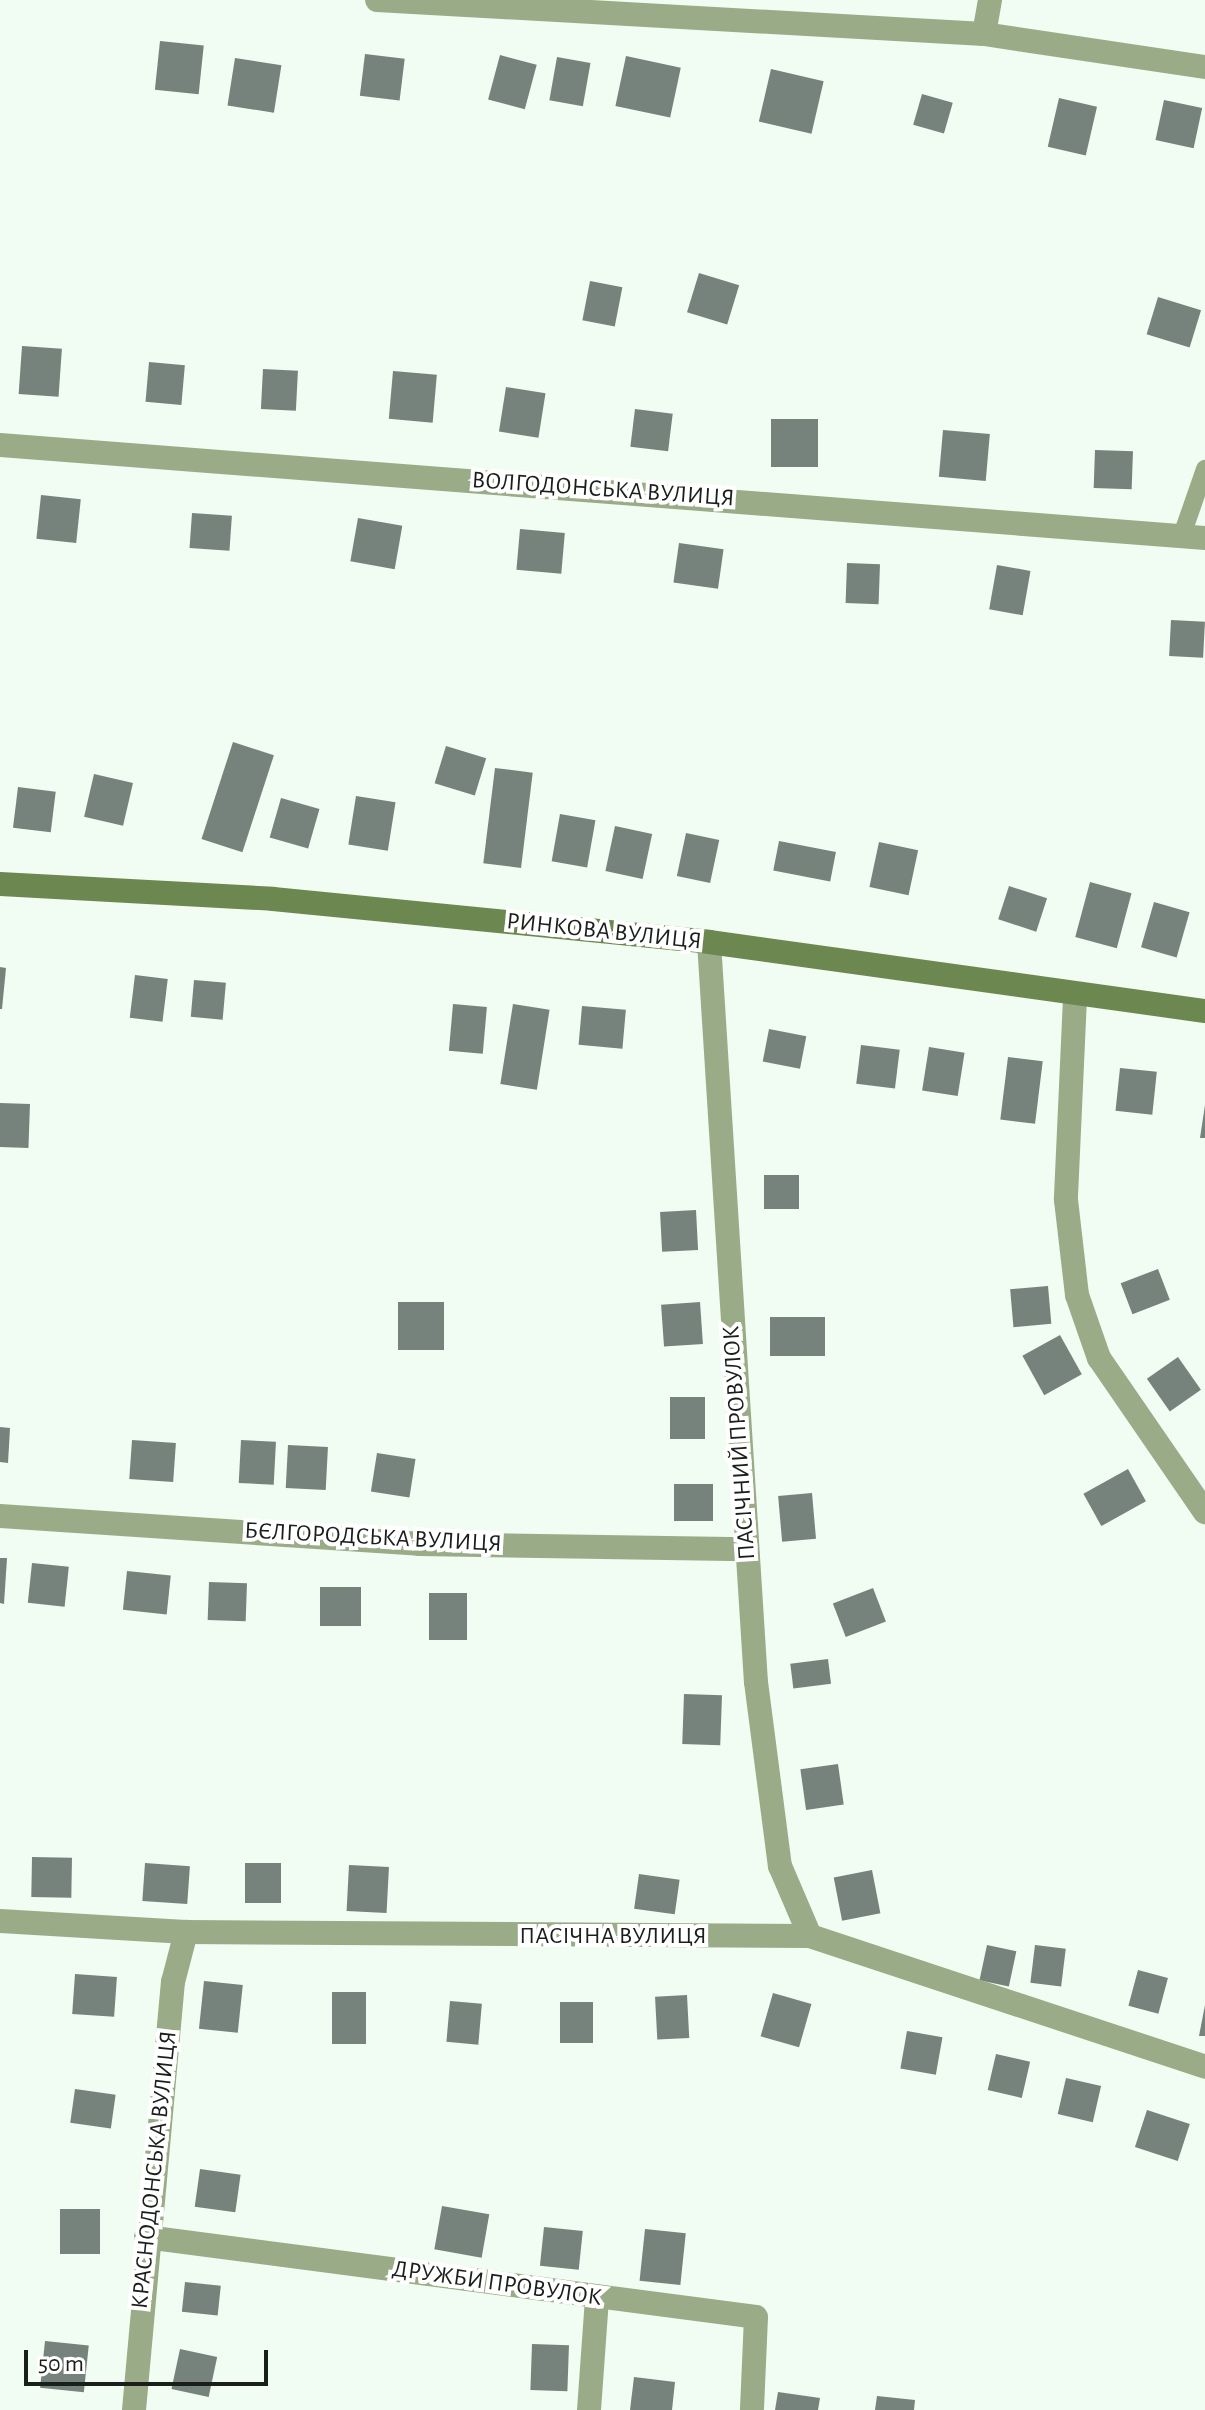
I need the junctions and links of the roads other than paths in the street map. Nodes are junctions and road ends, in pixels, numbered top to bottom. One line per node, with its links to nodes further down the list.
1 (377, 0): 3 (street)
2 (990, 0): 4 (street)
3 (708, 10): 4 (street)
4 (984, 34): 5 (street)
5 (1205, 67)
6 (0, 445): 8 (street, ВОЛГОДОНСЬКА ВУЛИЦЯ)
7 (1205, 469): 8 (lane)
8 (1194, 536)
9 (0, 884): 10 (main road, РИНКОВА ВУЛИЦЯ)
10 (709, 942): 11 (main road, РИНКОВА ВУЛИЦЯ); 15 (street, ПАСІЧНИЙ ПРОВУЛОК)
11 (1075, 998): 12 (main road, РИНКОВА ВУЛИЦЯ); 13 (street)
12 (1205, 1011)
13 (1205, 1512)
14 (0, 1516): 15 (street, БЄЛГОРОДСЬКА ВУЛИЦЯ)
15 (746, 1549): 18 (street, ПАСІЧНИЙ ПРОВУЛОК)
16 (0, 1921): 17 (street, ПАСІЧНА ВУЛИЦЯ)
17 (186, 1932): 18 (street, ПАСІЧНА ВУЛИЦЯ); 20 (street, КРАСНОДОНСЬКА ВУЛИЦЯ)
18 (810, 1936): 19 (street, ПАСІЧНА ВУЛИЦЯ)
19 (1205, 2067)
20 (146, 2237): 21 (street, ДРУЖБИ ПРОВУЛОК); 22 (street, КРАСНОДОНСЬКА ВУЛИЦЯ)
21 (597, 2298): 23 (street); 24 (street, ДРУЖБИ ПРОВУЛОК)
22 (134, 2410)
23 (589, 2410)
24 (752, 2410)

